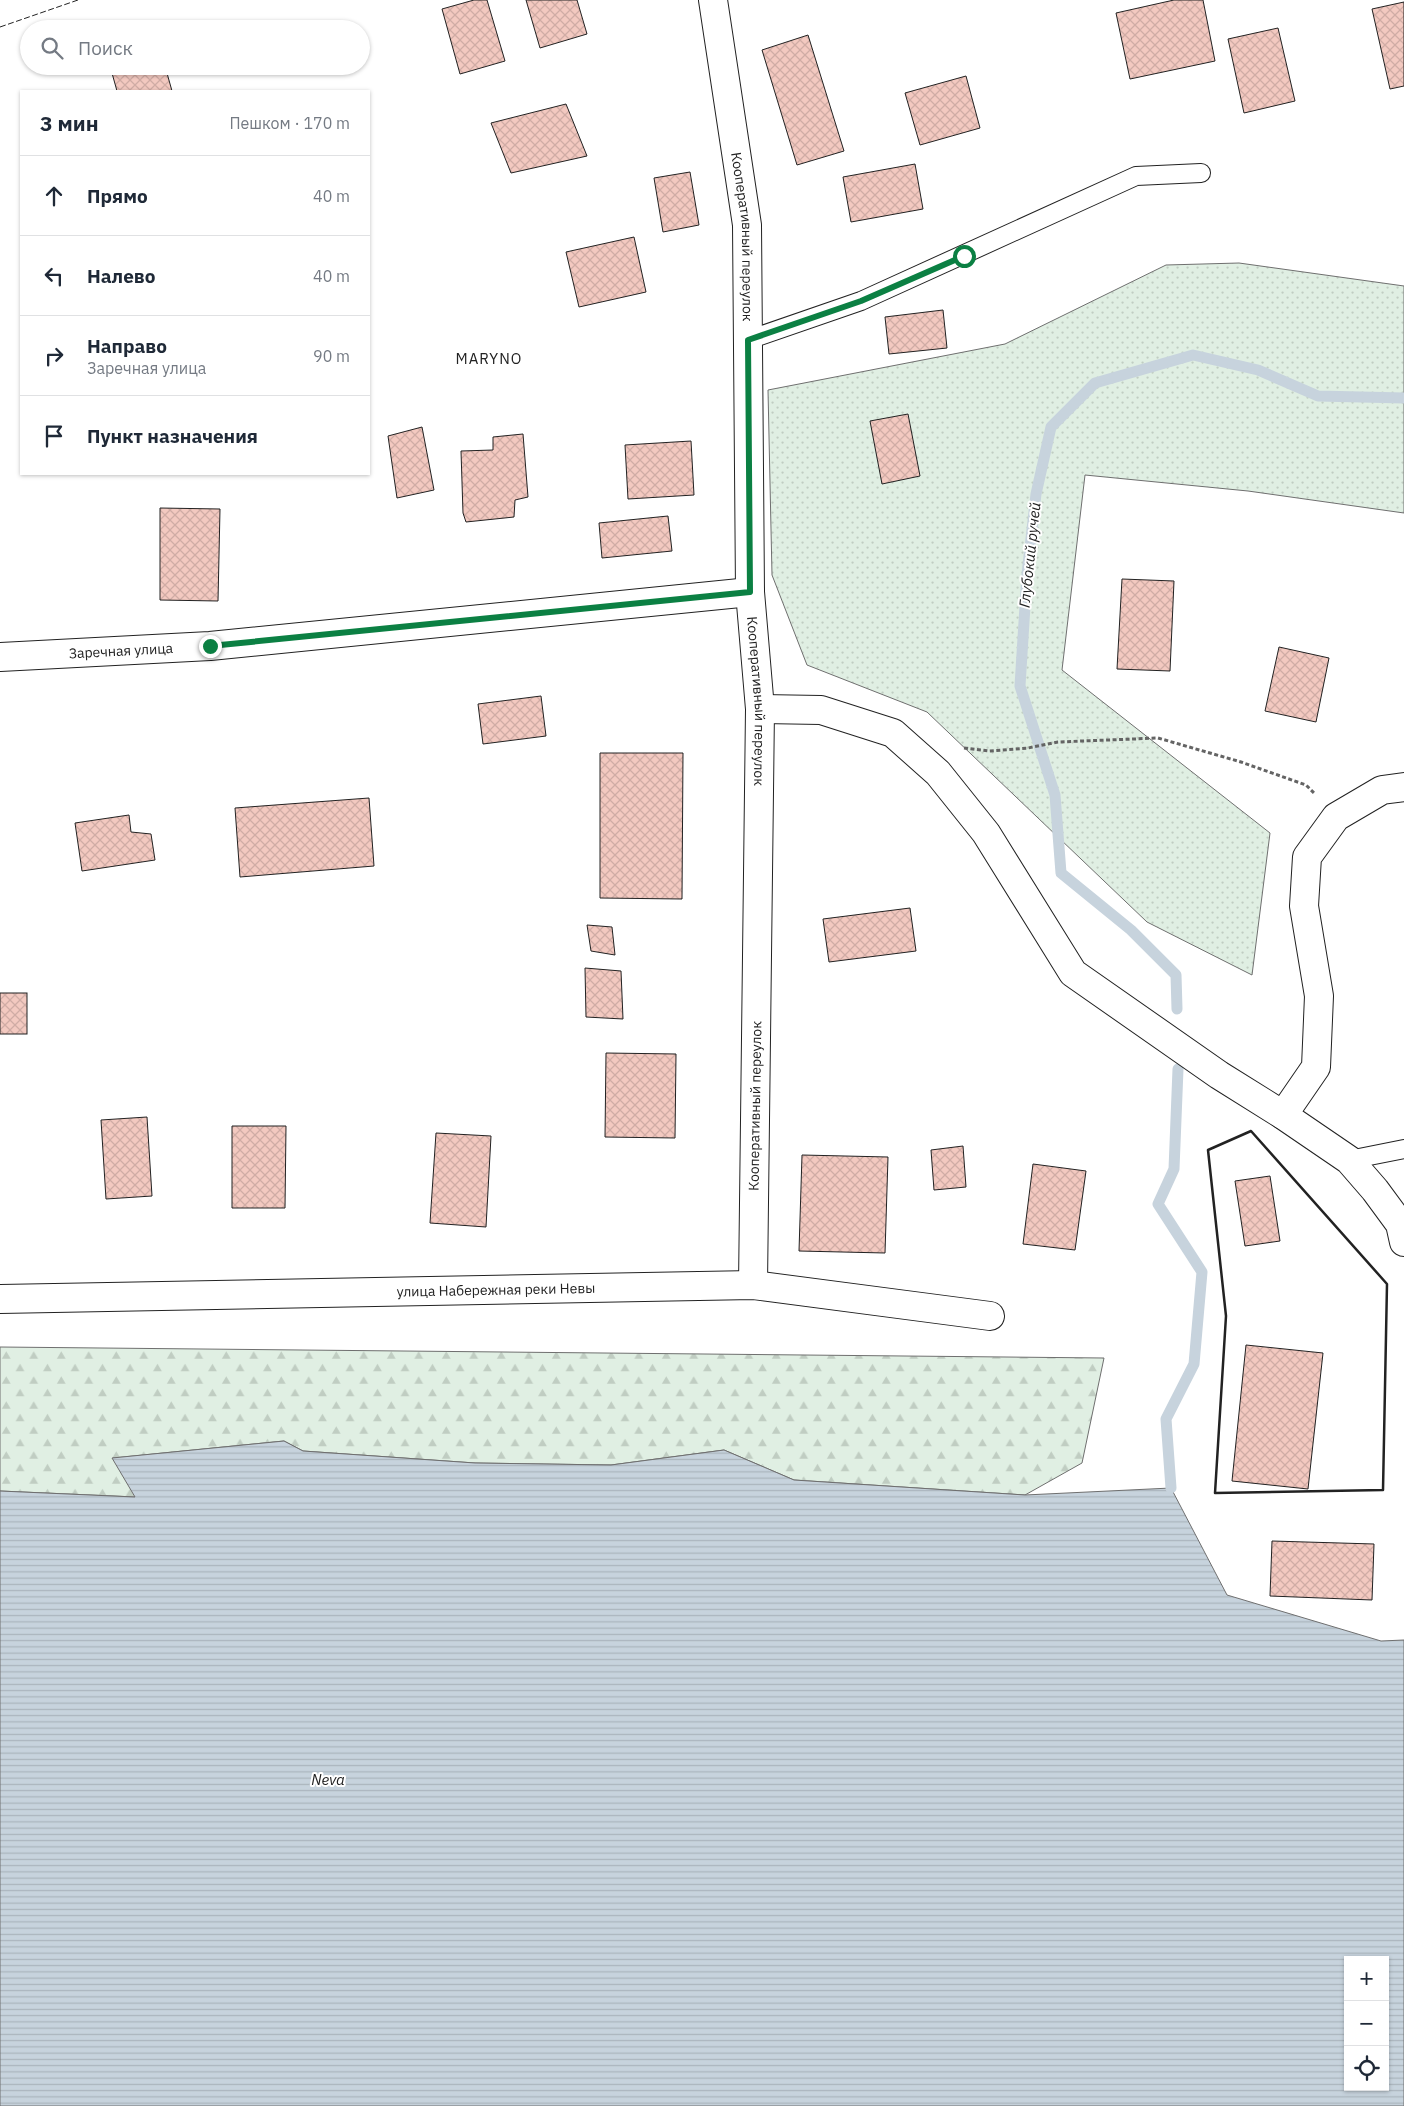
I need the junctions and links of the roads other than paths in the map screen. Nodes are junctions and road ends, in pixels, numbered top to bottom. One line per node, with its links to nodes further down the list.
1 (713, 0): 3 (street, Кооперативный переулок)
2 (1200, 173): 3 (lane)
3 (748, 340): 4 (street, Кооперативный переулок)
4 (750, 592): 5 (street, Заречная улица); 6 (street, Кооперативный переулок)
5 (0, 657)
6 (760, 709): 8 (street); 12 (street, Кооперативный переулок)
7 (1404, 787): 8 (street)
8 (1283, 1115): 10 (street)
9 (1404, 1149): 10 (lane)
10 (1348, 1160): 11 (street)
11 (1404, 1242)
12 (753, 1285): 13 (street, улица Набережная реки Невы); 14 (street, улица Набережная реки Невы)
13 (0, 1299)
14 (990, 1316)

